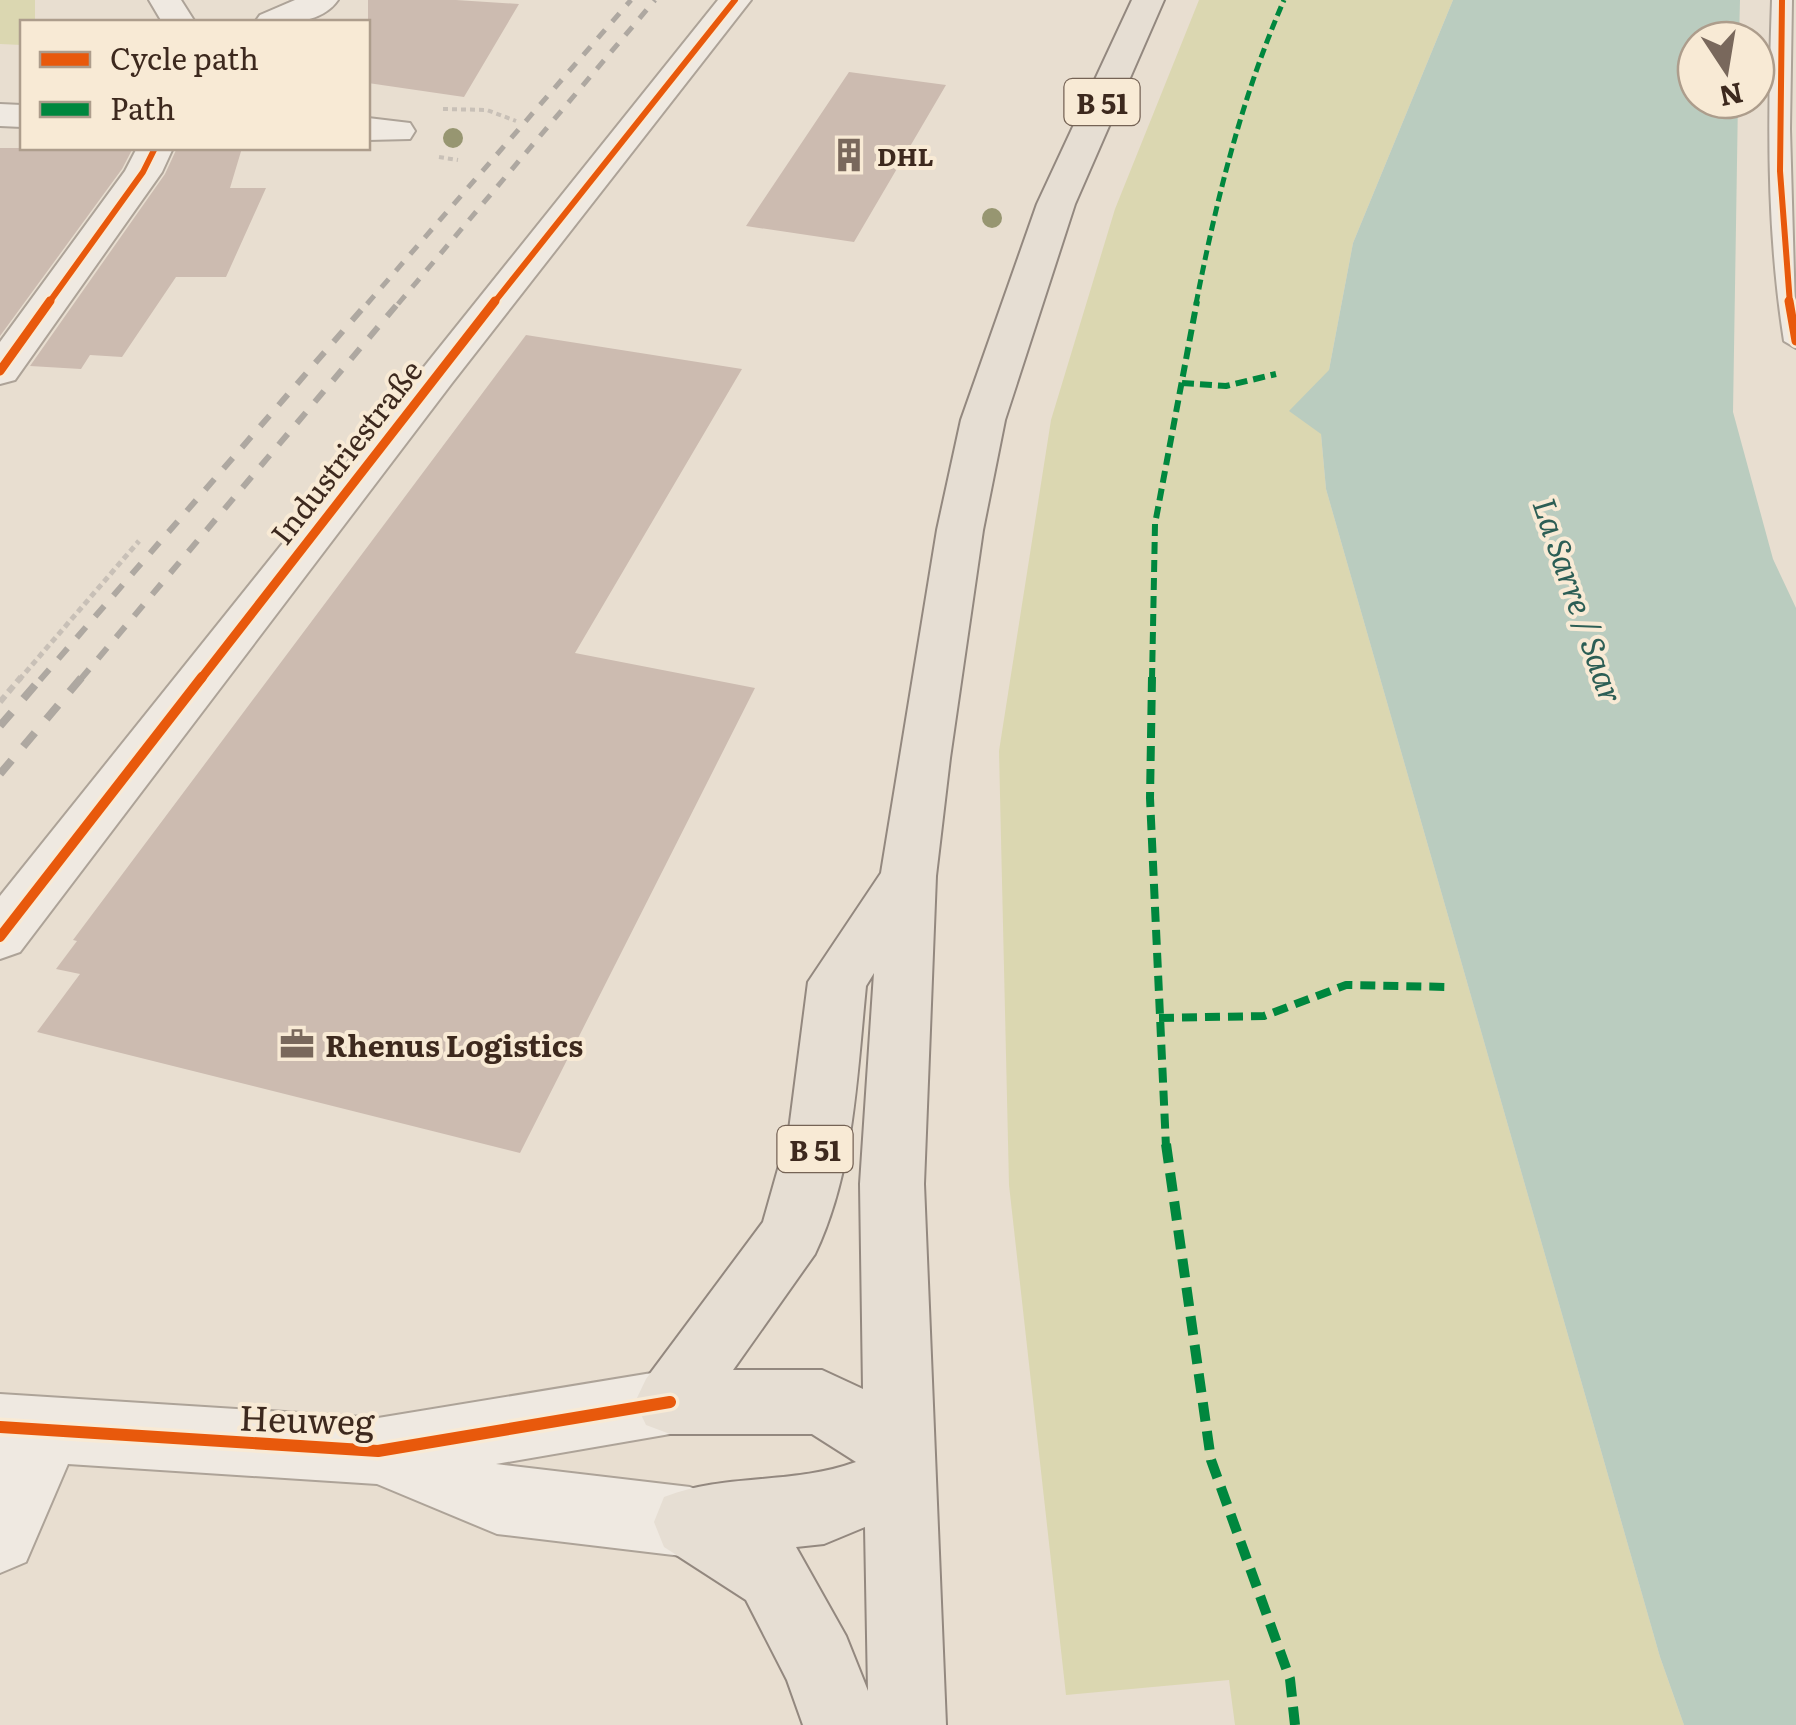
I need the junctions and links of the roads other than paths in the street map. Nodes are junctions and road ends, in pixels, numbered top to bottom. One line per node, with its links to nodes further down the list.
1 (322, 0): 5 (street)
2 (735, 0): 10 (street, Industriestraße)
3 (1148, 0): 9 (main road, B 51)
4 (1782, 0): 7 (lane)
5 (277, 20)
6 (155, 150): 8 (street)
7 (1796, 341)
8 (0, 371)
9 (908, 876): 11 (main road, B 51); 14 (main road, B 51)
10 (0, 937)
11 (670, 1402): 13 (street, Heuweg); 14 (main road)
12 (24, 1430): 13 (street, Heuweg); 16 (street)
13 (378, 1452): 15 (street, Heuweg)
14 (899, 1465): 15 (main road); 18 (main road, B 51)
15 (690, 1522): 17 (main road)
16 (0, 1537)
17 (842, 1725)
18 (907, 1725)

